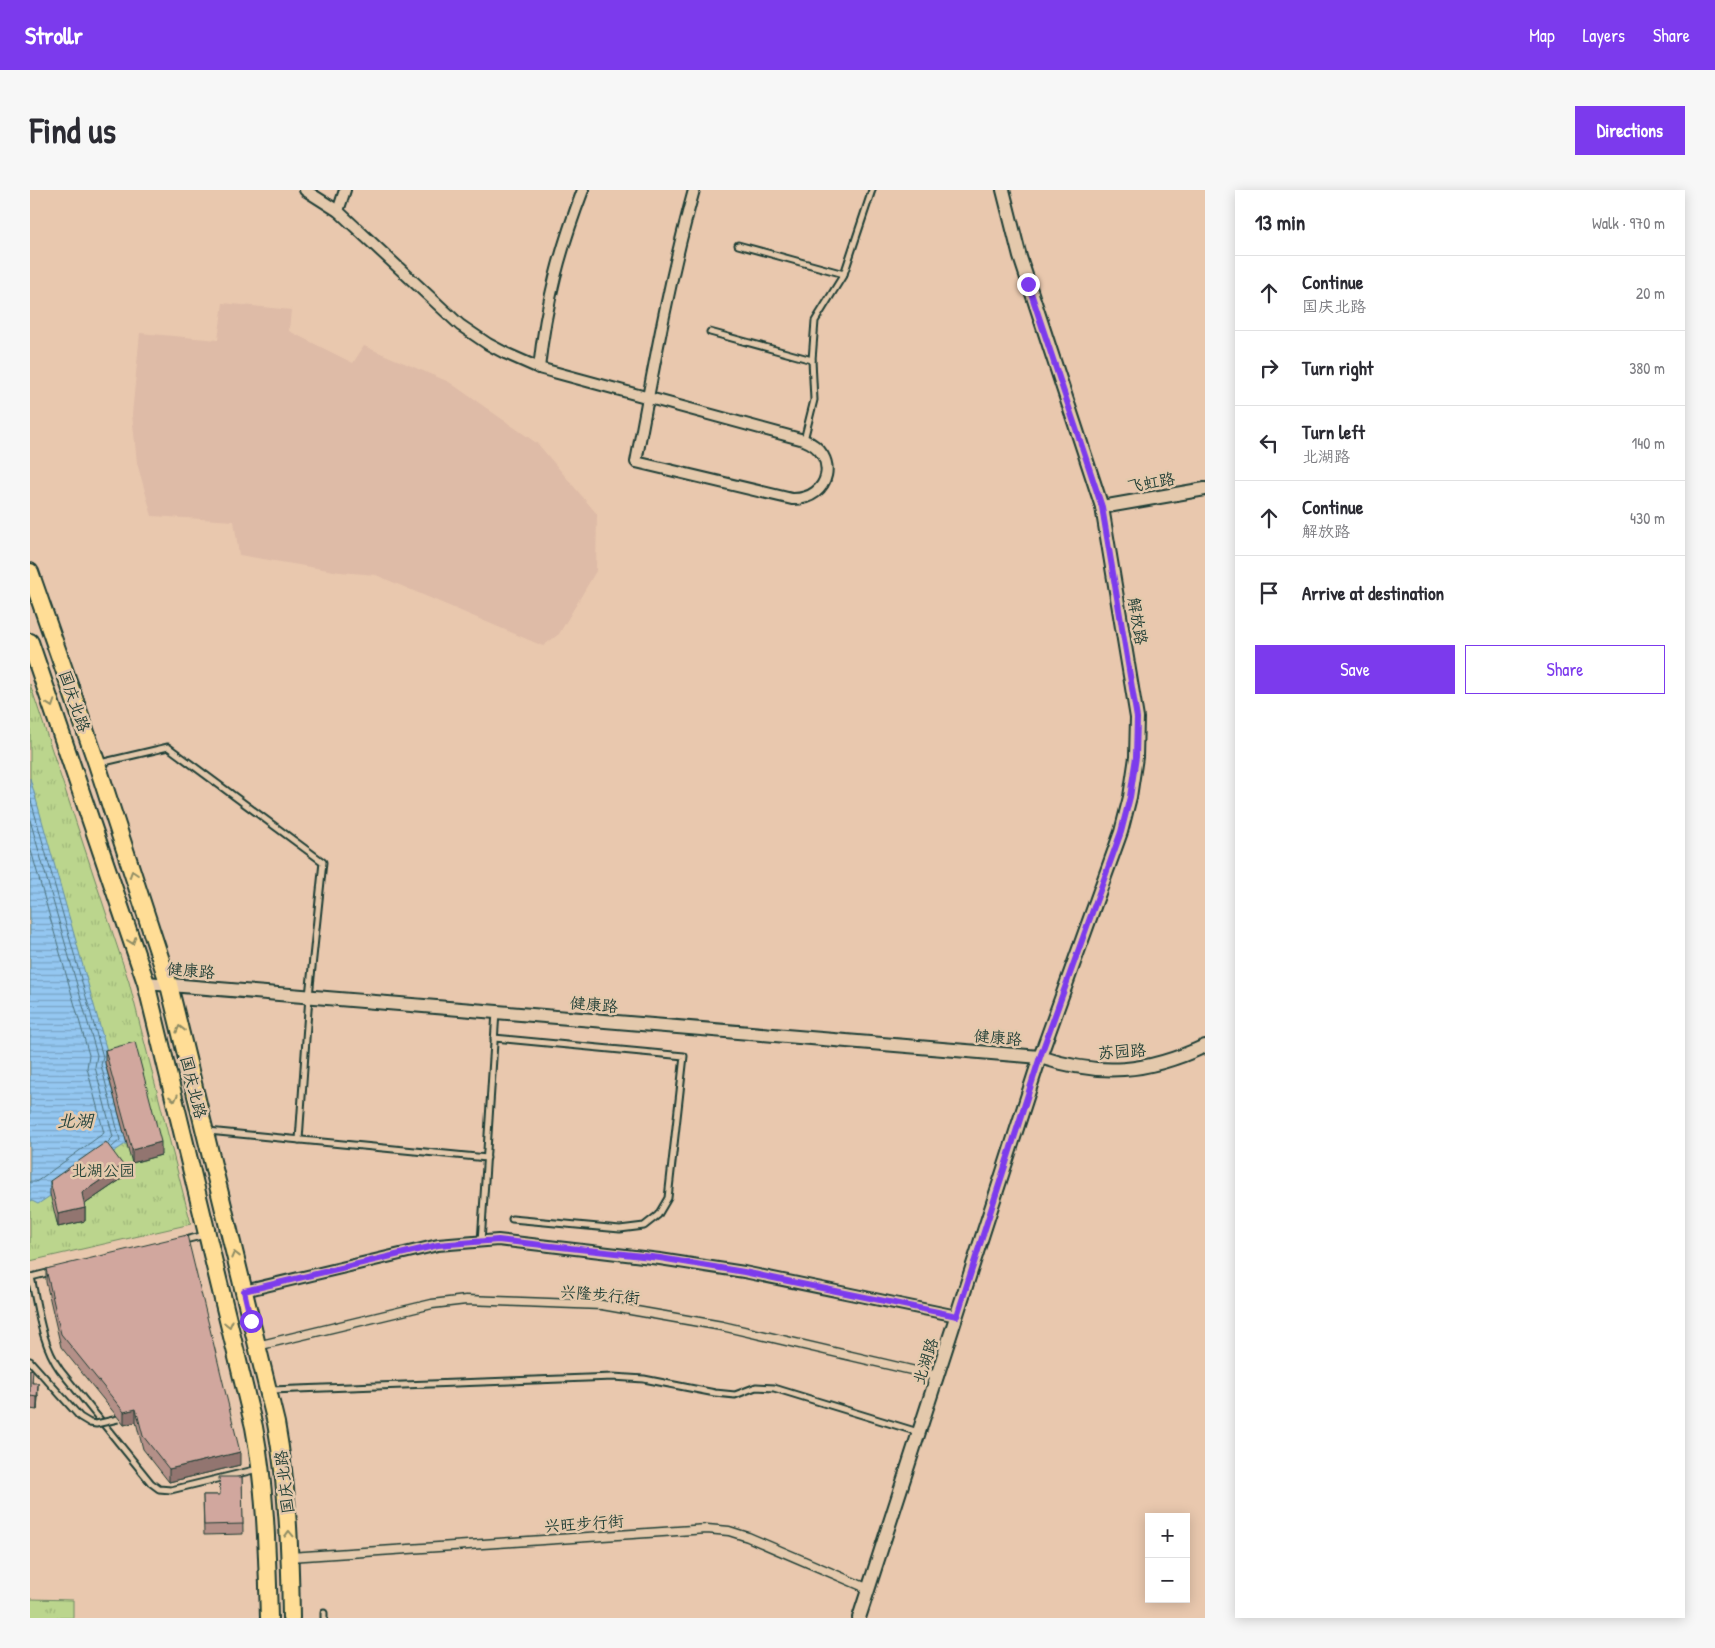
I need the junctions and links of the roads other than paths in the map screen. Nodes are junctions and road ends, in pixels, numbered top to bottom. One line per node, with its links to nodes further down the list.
1 (305, 190): 7 (street)
2 (345, 190): 7 (street)
3 (583, 190): 12 (street)
4 (694, 190): 13 (street)
5 (872, 190): 9 (lane)
6 (1003, 190): 16 (street, 解放路)
7 (338, 210): 12 (street)
8 (738, 245): 9 (lane)
9 (844, 274): 11 (lane)
10 (710, 332): 11 (lane)
11 (812, 360): 14 (lane)
12 (539, 368): 13 (street)
13 (648, 398): 14 (street); 14 (street)
14 (804, 440)
15 (1205, 488): 16 (street, 飞虹路)
16 (1102, 507): 26 (street, 解放路)
17 (30, 572): 19 (main road, 国庆北路)
18 (30, 642): 20 (main road, 国庆北路, one-way to 20)
19 (97, 764): 21 (main road, 国庆北路, one-way to 19); 22 (lane)
20 (146, 983): 21 (street, 健康路); 31 (main road, 国庆北路, one-way to 31)
21 (169, 985): 22 (street, 健康路); 27 (main road, 国庆北路, one-way to 21)
22 (309, 996): 23 (street, 健康路); 28 (lane)
23 (496, 1012): 24 (lane); 26 (street, 健康路)
24 (494, 1038): 29 (lane); 30 (lane)
25 (1205, 1046): 26 (street, 苏园路)
26 (1040, 1057): 38 (street, 北湖路)
27 (205, 1131): 28 (lane); 37 (main road, 国庆北路, one-way to 27)
28 (299, 1140): 29 (lane)
29 (487, 1158): 32 (lane)
30 (512, 1219)
31 (208, 1234): 33 (lane); 45 (main road, 国庆北路, one-way to 45)
32 (482, 1242): 37 (street); 38 (street)
33 (170, 1243)
34 (59, 1270): 35 (lane)
35 (30, 1277): 36 (lane); 45 (lane)
36 (30, 1288)
37 (244, 1291): 39 (main road, 国庆北路)
38 (957, 1316): 41 (street, 北湖路)
39 (257, 1346): 41 (street, 兴隆步行街); 42 (main road, 国庆北路)
40 (30, 1360): 43 (lane, bridge)
41 (937, 1376): 44 (street, 北湖路)
42 (268, 1390): 44 (lane); 46 (main road, 国庆北路, one-way to 42)
43 (127, 1416)
44 (919, 1433): 47 (street, 北湖路)
45 (261, 1468): 48 (main road, 国庆北路)
46 (290, 1557): 47 (street, 兴旺步行街); 49 (main road, 国庆北路)
47 (868, 1589): 50 (street, 北湖路)
48 (269, 1618)
49 (291, 1618)
50 (859, 1618)

